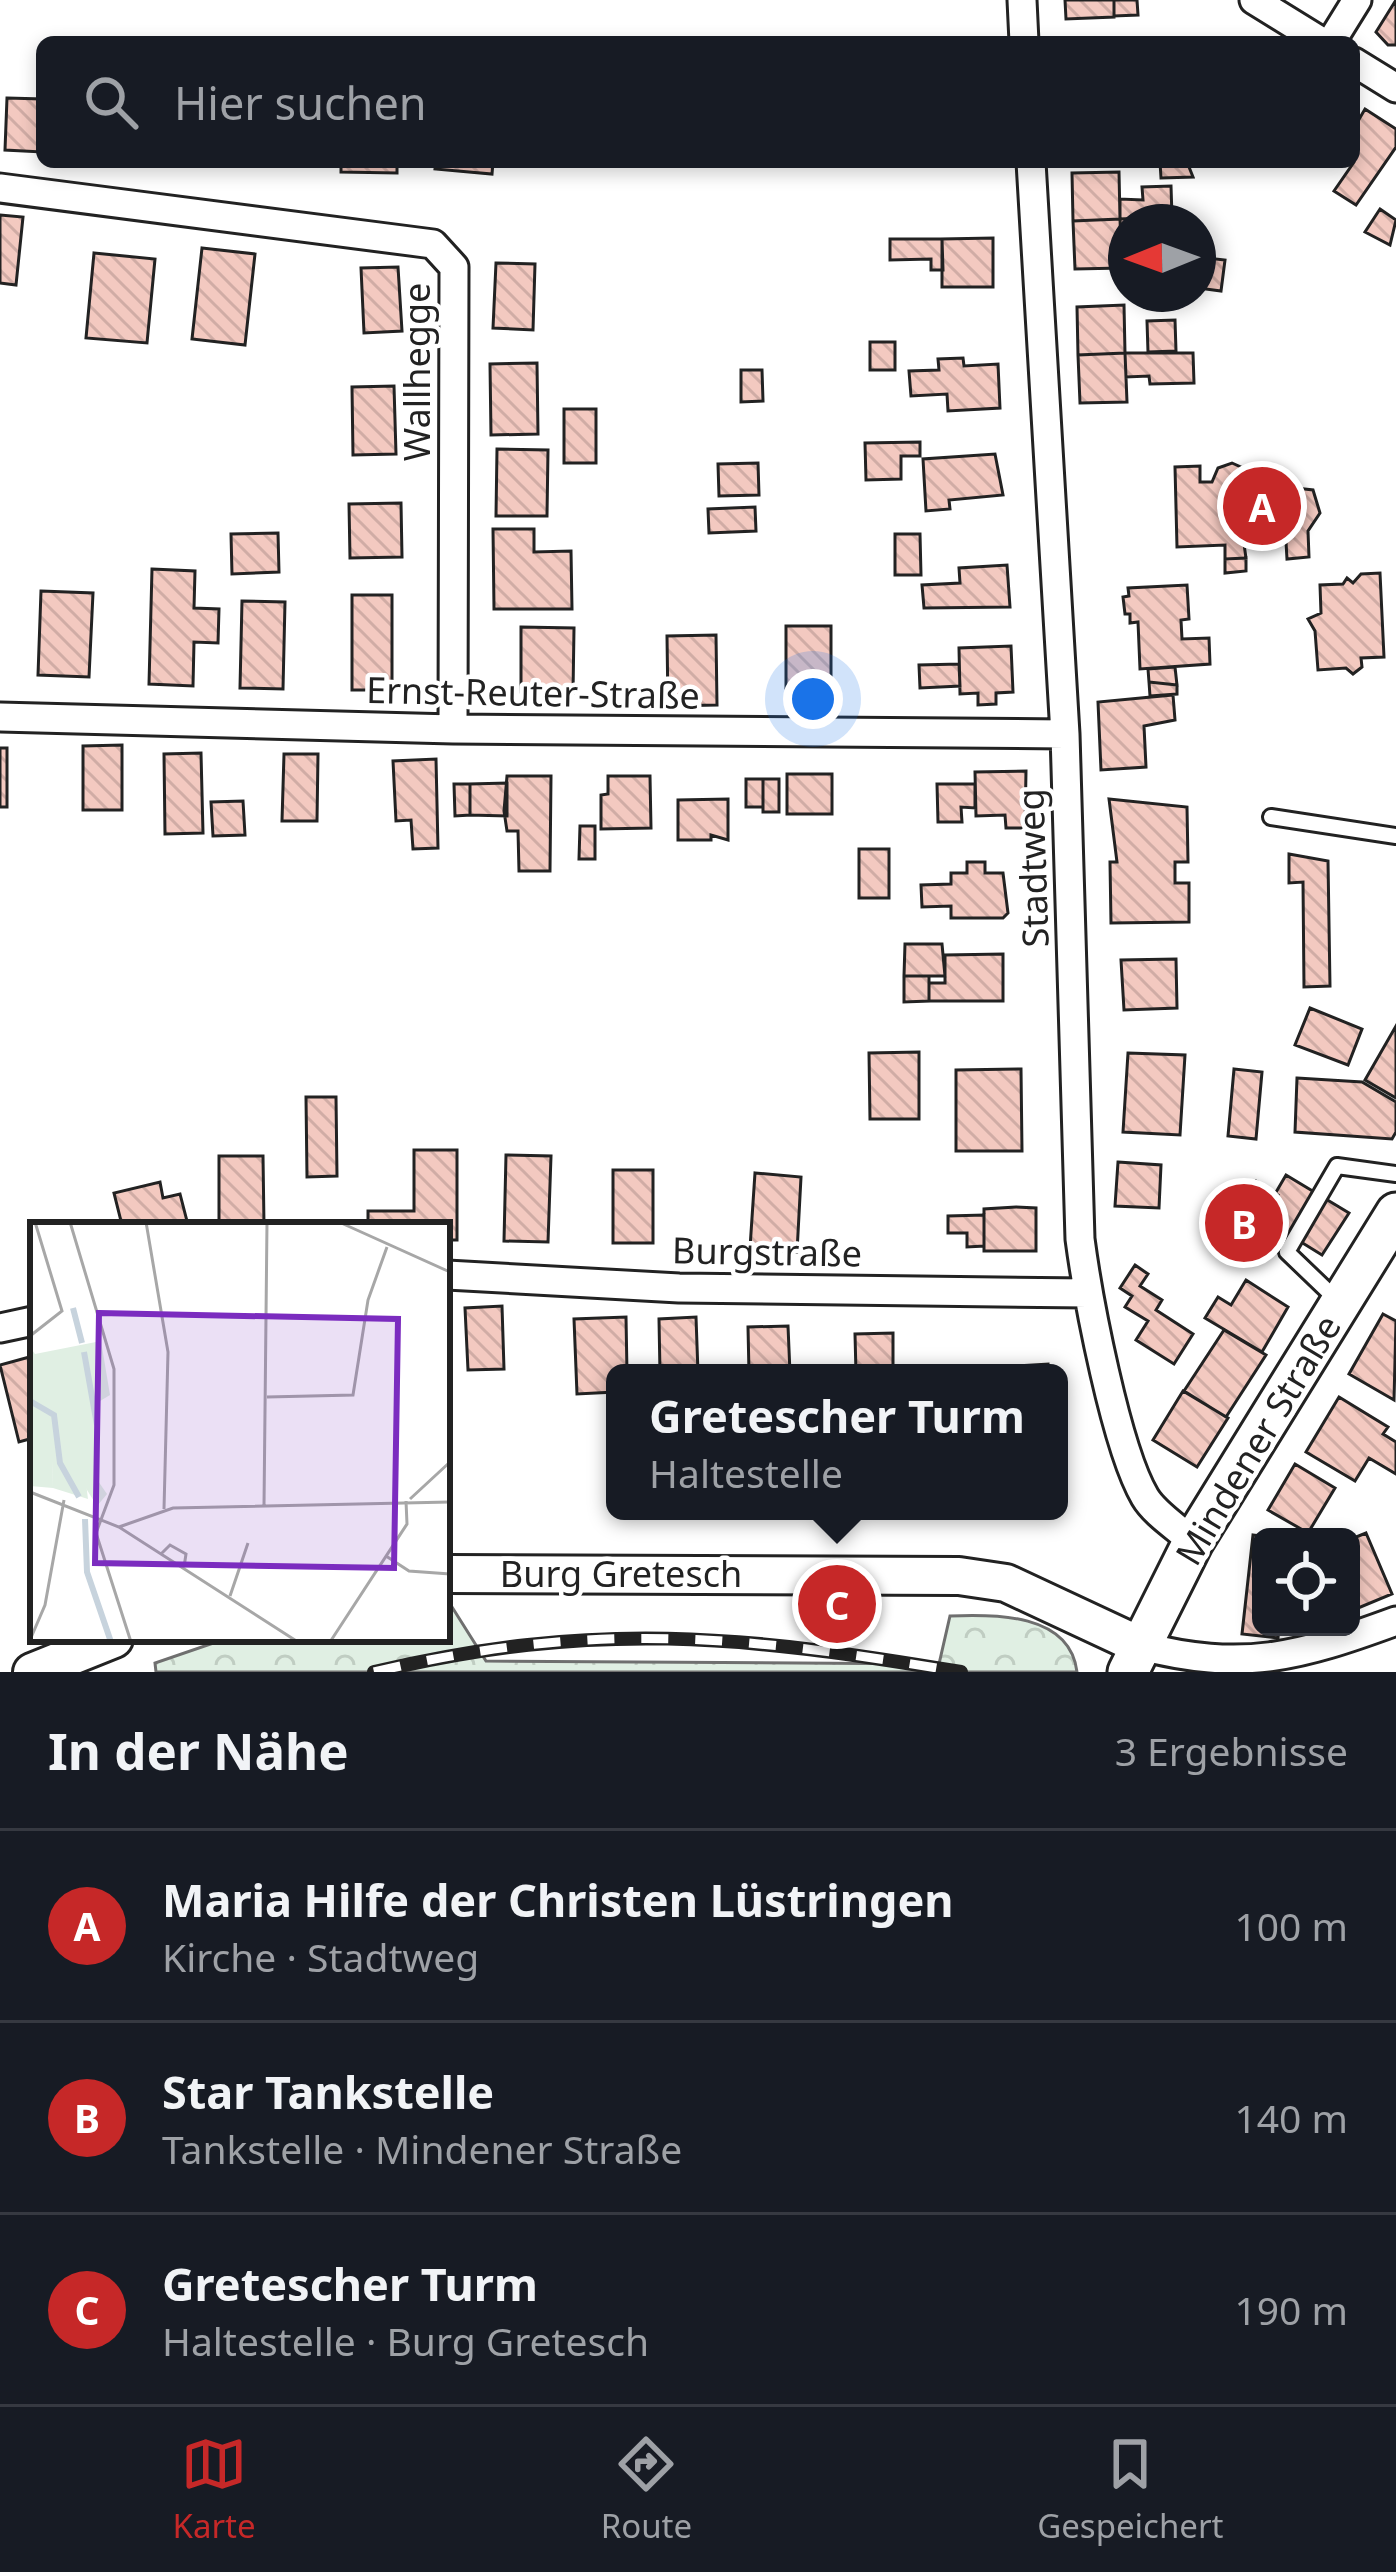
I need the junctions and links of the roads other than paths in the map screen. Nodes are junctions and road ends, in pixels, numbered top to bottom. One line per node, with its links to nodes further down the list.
1 (1022, 0): 4 (street)
2 (1254, 0): 5 (street)
3 (1357, 0): 6 (street)
4 (1024, 36)
5 (1316, 36)
6 (1330, 36)
7 (1360, 66): 8 (street)
8 (1396, 88)
9 (1031, 168): 13 (street, Stadtweg)
10 (0, 188): 12 (street, Wallhegge)
11 (0, 717): 12 (street, Ernst-Reuter-Straße)
12 (453, 729): 13 (street, Ernst-Reuter-Straße)
13 (1065, 734): 19 (street, Stadtweg)
14 (1271, 817): 15 (lane)
15 (1396, 836)
16 (1396, 1174): 20 (lane)
17 (1396, 1213): 20 (main road, Mindener Straße)
18 (450, 1275): 19 (street, Burgstraße)
19 (1087, 1293): 23 (street, Stadtweg)
20 (1340, 1304): 23 (main road, Mindener Straße)
21 (30, 1322): 22 (street)
22 (0, 1328)
23 (1193, 1542): 27 (main road, Mindener Straße)
24 (450, 1574): 27 (street, Burg Gretesch)
25 (1396, 1622): 27 (street)
26 (107, 1642): 28 (street)
27 (1135, 1659)
28 (32, 1672)

